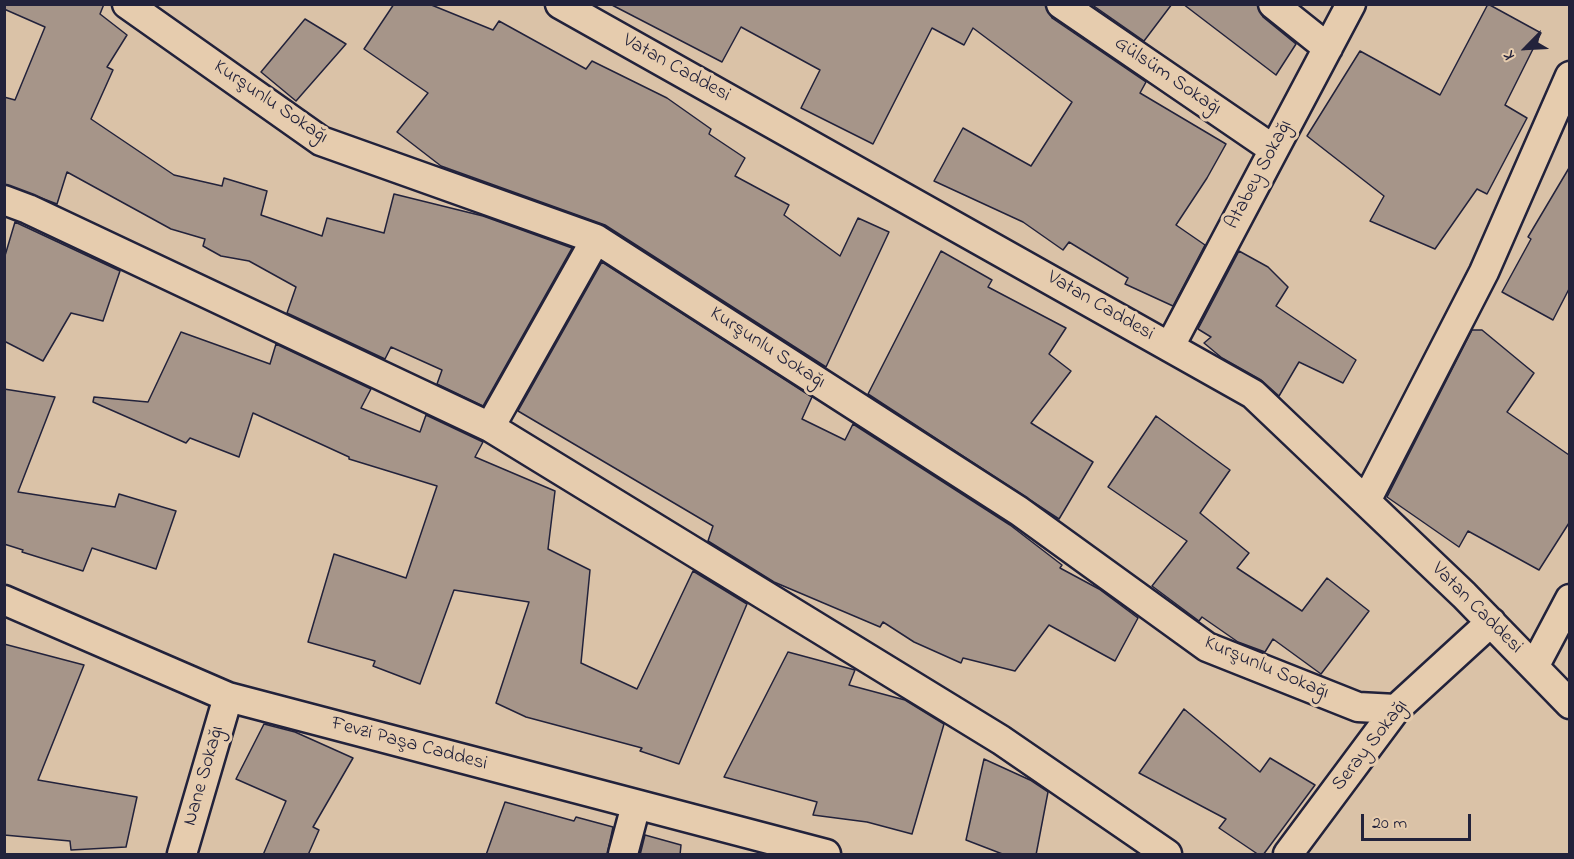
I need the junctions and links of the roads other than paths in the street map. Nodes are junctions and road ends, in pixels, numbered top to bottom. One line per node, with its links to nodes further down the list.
1 (127, 4): 10 (street, Kurşunlu Sokağı)
2 (560, 4): 11 (street, Vatan Caddesi)
3 (1061, 4): 8 (street, Gülsüm Sokağı)
4 (1273, 4): 6 (street)
5 (1351, 4): 6 (street, Atabey Sokağı)
6 (1328, 48): 8 (street, Atabey Sokağı)
7 (1569, 76): 13 (street)
8 (1273, 149): 11 (street, Atabey Sokağı)
9 (4, 200): 12 (street)
10 (596, 239): 12 (street); 20 (street, Kurşunlu Sokağı)
11 (1170, 346): 13 (street, Vatan Caddesi)
12 (490, 427): 25 (street)
13 (1365, 501): 16 (street, Vatan Caddesi)
14 (1569, 599): 17 (street)
15 (4, 600): 18 (street, Fevzi Paşa Caddesi)
16 (1491, 622): 17 (street, Vatan Caddesi); 20 (street, Seray Sokağı)
17 (1534, 667): 19 (street, Vatan Caddesi)
18 (228, 697): 21 (street, Fevzi Paşa Caddesi); 22 (street, Nane Sokağı)
19 (1569, 704)
20 (1396, 709): 26 (street, Seray Sokağı)
21 (636, 805): 23 (street); 24 (street, Fevzi Paşa Caddesi)
22 (182, 855)
23 (623, 855)
24 (826, 855)
25 (1167, 855)
26 (1288, 855)

